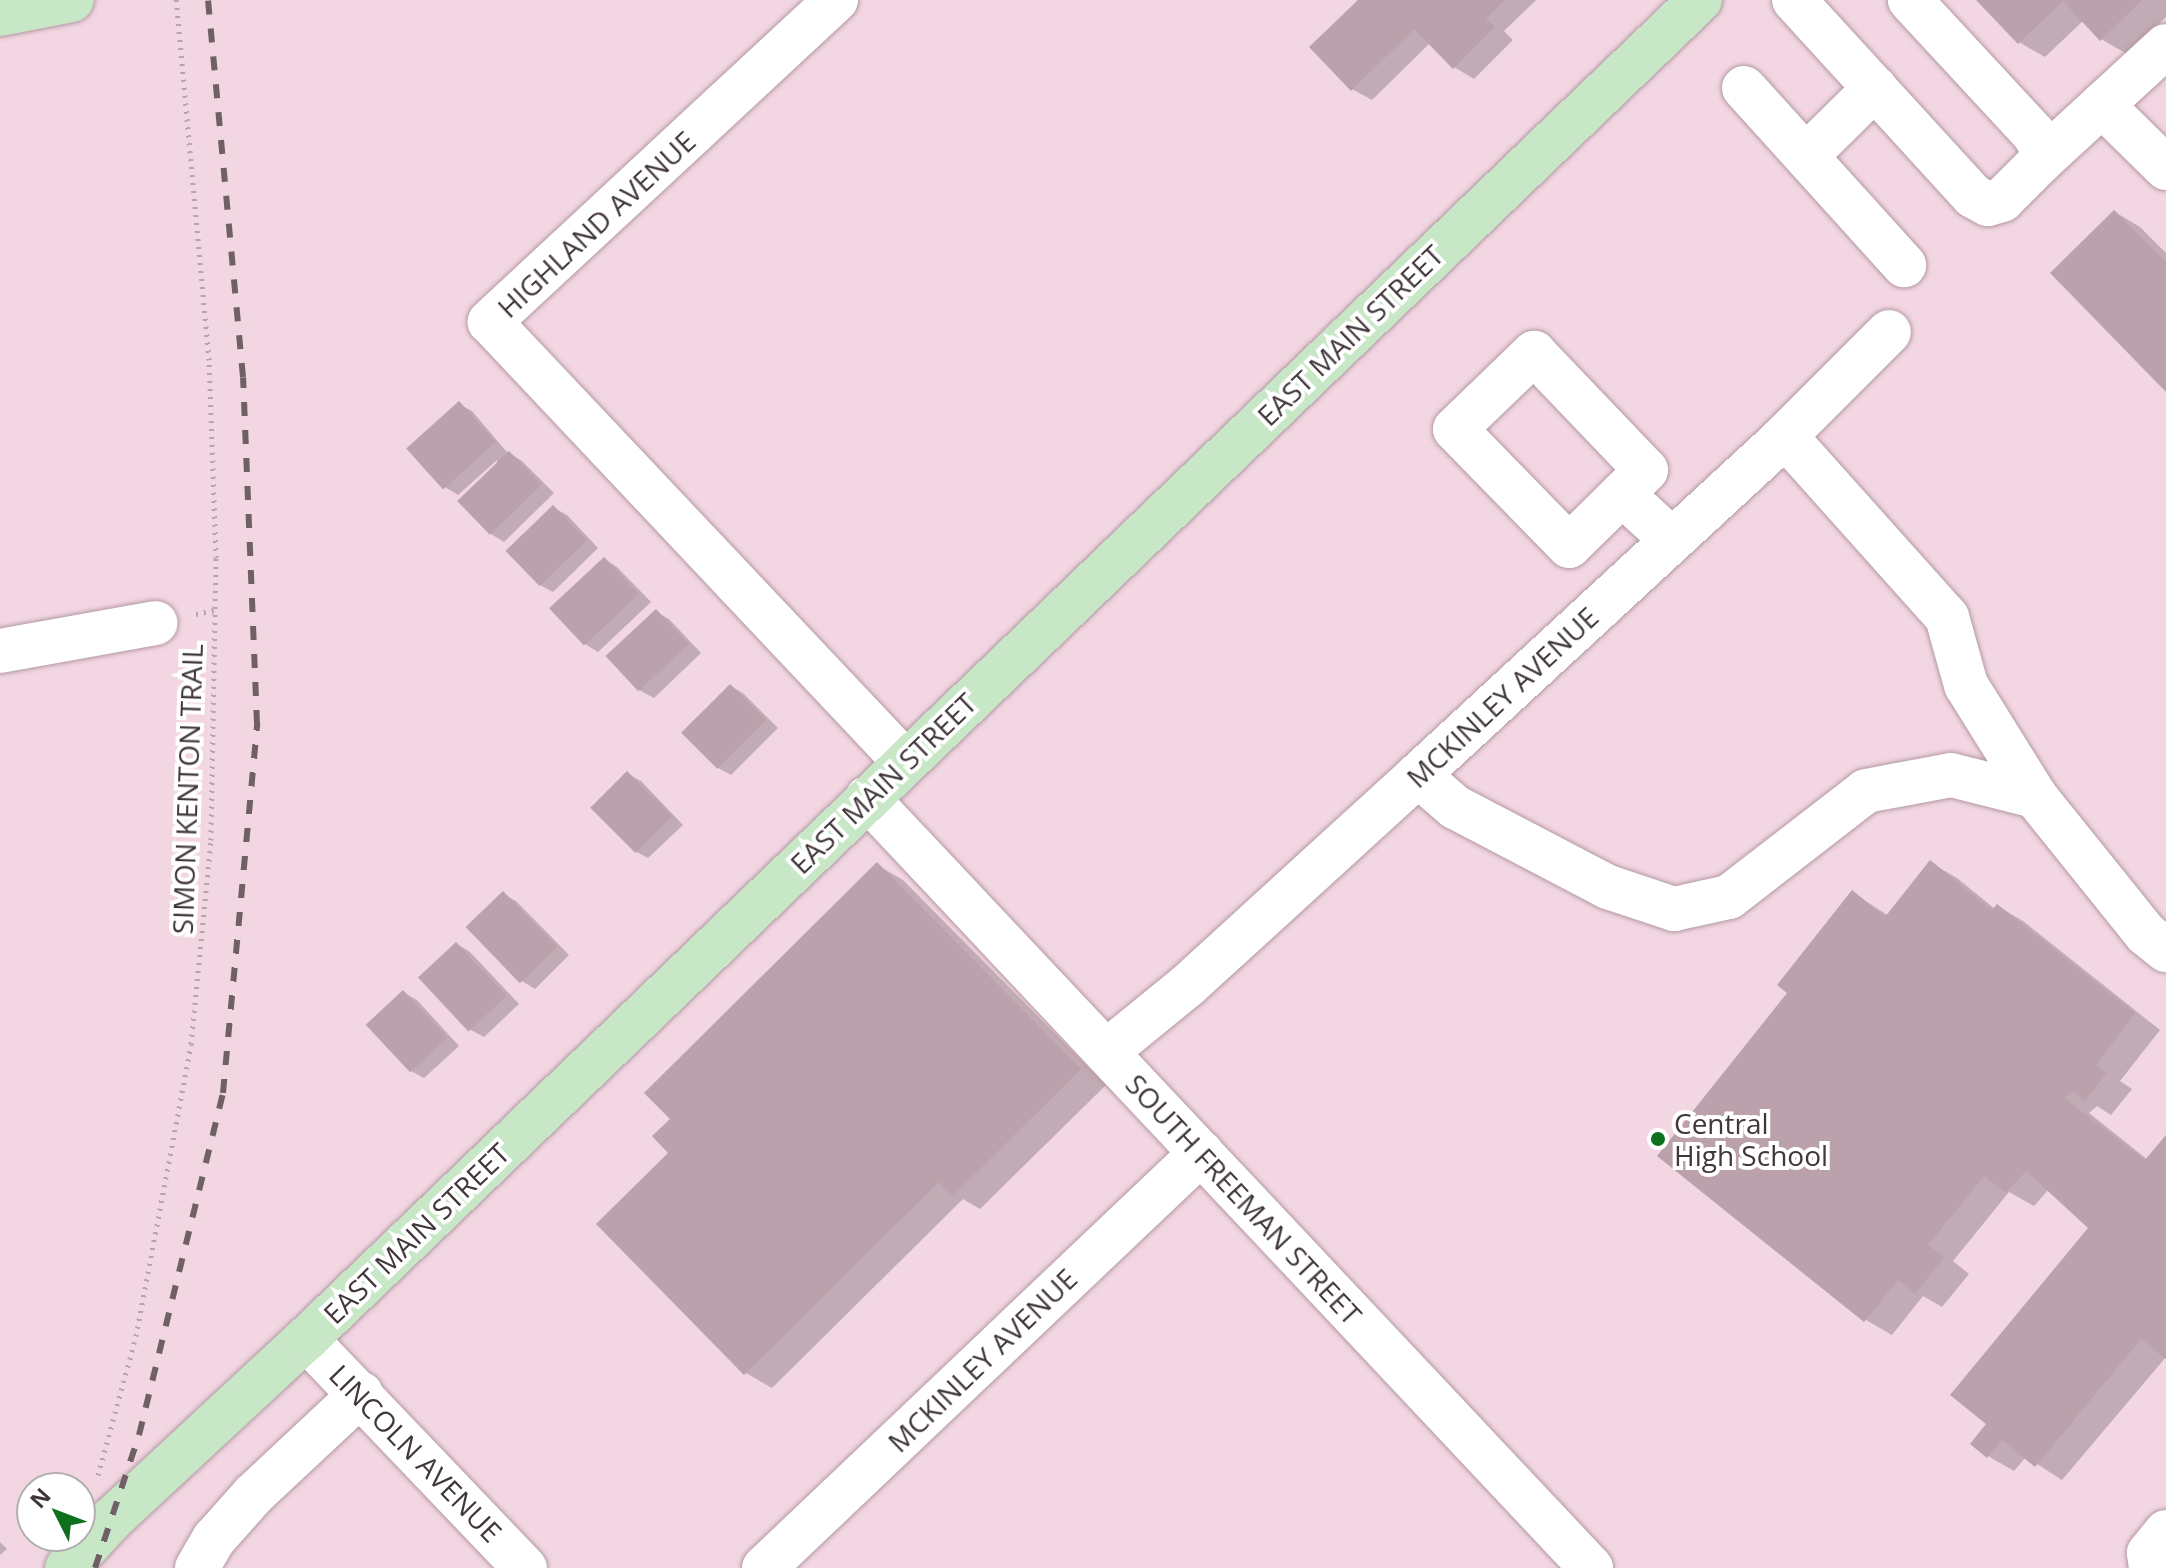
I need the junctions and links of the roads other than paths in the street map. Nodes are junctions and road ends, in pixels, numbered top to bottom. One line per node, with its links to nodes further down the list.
1 (836, 0): 21 (street, HIGHLAND AVENUE)
2 (1700, 0): 21 (main road, EAST MAIN STREET)
3 (1794, 0): 9 (street)
4 (1910, 0): 12 (street)
5 (59, 2): 6 (main road)
6 (0, 14)
7 (2166, 46): 10 (street)
8 (1744, 88): 11 (street)
9 (1875, 88): 11 (street); 12 (street)
10 (2102, 105): 12 (street); 13 (street)
11 (1806, 156): 14 (street)
12 (2042, 160)
13 (2166, 168)
14 (1904, 265)
15 (1889, 332): 16 (street, MCKINLEY AVENUE)
16 (1785, 436): 18 (street, MCKINLEY AVENUE); 23 (street)
17 (1622, 494): 18 (street)
18 (1671, 539): 22 (street, MCKINLEY AVENUE)
19 (156, 623): 20 (street)
20 (0, 651)
21 (905, 762): 24 (main road, EAST MAIN STREET)
22 (1418, 775): 23 (street); 26 (street, MCKINLEY AVENUE)
23 (2035, 796): 25 (street)
24 (867, 798): 26 (street, SOUTH FREEMAN STREET); 28 (main road, EAST MAIN STREET)
25 (2166, 950)
26 (1106, 1052): 27 (street, SOUTH FREEMAN STREET)
27 (1201, 1153): 34 (street, MCKINLEY AVENUE); 35 (street, SOUTH FREEMAN STREET)
28 (306, 1339): 29 (street, LINCOLN AVENUE); 31 (main road, EAST MAIN STREET)
29 (361, 1394): 32 (street); 33 (street, LINCOLN AVENUE)
30 (2166, 1532): 36 (street)
31 (67, 1568)
32 (197, 1568)
33 (525, 1568)
34 (764, 1568)
35 (1591, 1568)
36 (2151, 1568)

